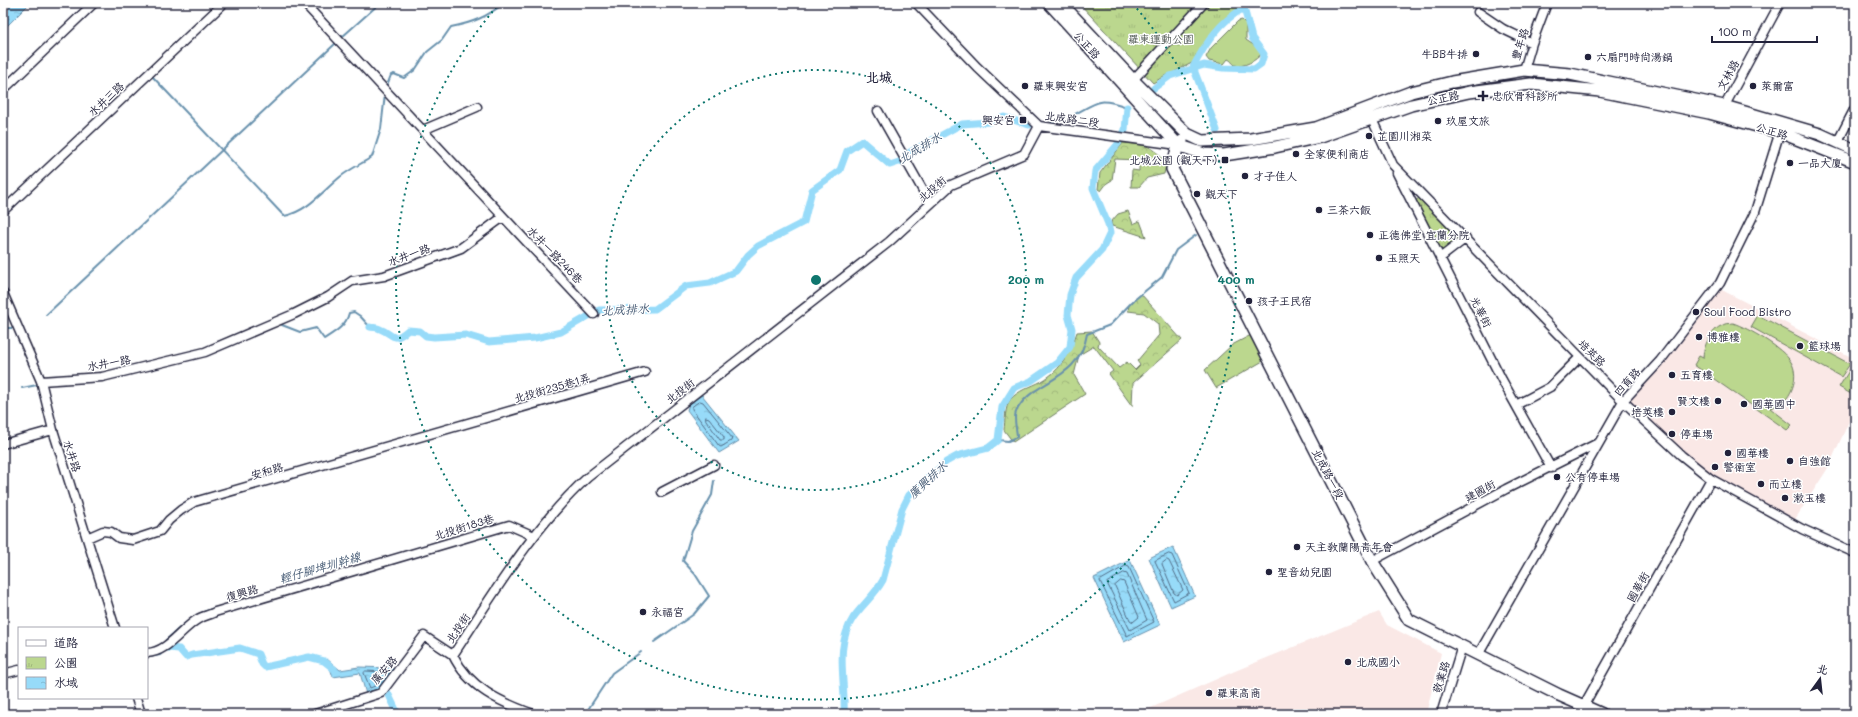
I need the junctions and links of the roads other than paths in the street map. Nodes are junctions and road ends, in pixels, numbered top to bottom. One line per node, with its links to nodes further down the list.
1 (94, 3): 14 (street)
2 (224, 3): 31 (street, 水井三路)
3 (304, 3): 23 (street)
4 (916, 3): 21 (street, 北成路二段)
5 (1049, 3): 13 (street, 公正路)
6 (1061, 3): 13 (street, 公正路)
7 (1204, 3): 13 (street)
8 (1547, 3): 11 (street, 豐年路)
9 (1780, 3): 19 (street, 文林路)
10 (1478, 12): 11 (street)
11 (1532, 43): 12 (street, 豐年路)
12 (1524, 70): 17 (street, 公正路); 19 (street, 公正路)
13 (1129, 84): 24 (street, 公正路); 26 (street, 公正路)
14 (3, 90)
15 (477, 107): 23 (street)
16 (1855, 108): 25 (street)
17 (1366, 109): 20 (street, 培英路); 24 (street, 公正路)
18 (878, 110): 30 (street)
19 (1722, 111): 20 (street, 公正路); 22 (street, 公正路)
20 (1372, 119): 26 (street, 公正路); 29 (street, 培英路)
21 (1039, 126): 26 (street, 北成路二段); 30 (street, 北投街)
22 (1781, 127): 25 (street, 公正路); 28 (street, 公正路); 40 (street, 四育路)
23 (423, 130): 32 (street)
24 (1186, 134): 26 (street, 北成路一段)
25 (1838, 141): 27 (street, 公正路)
26 (1178, 145): 54 (street, 北成路一段)
27 (1855, 150)
28 (1855, 162)
29 (1393, 165): 33 (street, 培英路); 34 (street, 光華街)
30 (930, 204): 50 (street, 北投街)
31 (3, 211)
32 (503, 217): 36 (street, 水井一路246巷); 39 (street, 水井一路)
33 (1466, 238): 34 (street); 37 (street, 培英路)
34 (1440, 258): 41 (street, 光華街)
35 (3, 293): 39 (street, 水井路)
36 (592, 312)
37 (1580, 357): 40 (street, 培英路); 41 (street)
38 (645, 372): 42 (street, 北投街235巷1弄)
39 (41, 381): 43 (street, 水井路)
40 (1623, 401): 44 (street, 四育路); 48 (street, 培英路)
41 (1516, 405): 47 (street, 光華街)
42 (464, 425): 51 (street, 安和路)
43 (53, 430): 45 (street); 51 (street, 水井路)
44 (1599, 443): 47 (street, 建國街); 59 (street, 四育路)
45 (3, 444)
46 (714, 465): 49 (street)
47 (1551, 468): 54 (street, 建國街)
48 (1711, 479): 53 (street, 培英路); 63 (street, 國華街)
49 (662, 492)
50 (534, 536): 52 (street, 北投街183巷); 58 (street, 北投街)
51 (87, 538): 55 (street, 水井路)
52 (423, 551): 57 (street, 復興路)
53 (1855, 553)
54 (1372, 561): 56 (street, 北成路一段)
55 (115, 627)
56 (1462, 646): 59 (street, 北成路一段); 68 (street, 敬業路)
57 (148, 653)
58 (453, 655): 64 (street, 廣安路); 67 (street, 北投街)
59 (1478, 655): 63 (street, 北成路一段)
60 (18, 670): 61 (street)
61 (3, 674)
62 (136, 699): 65 (street)
63 (1584, 705): 69 (street, 北成路一段)
64 (332, 712): 66 (street, 廣安路)
65 (141, 714)
66 (315, 714)
67 (533, 714)
68 (1441, 714)
69 (1602, 714)

